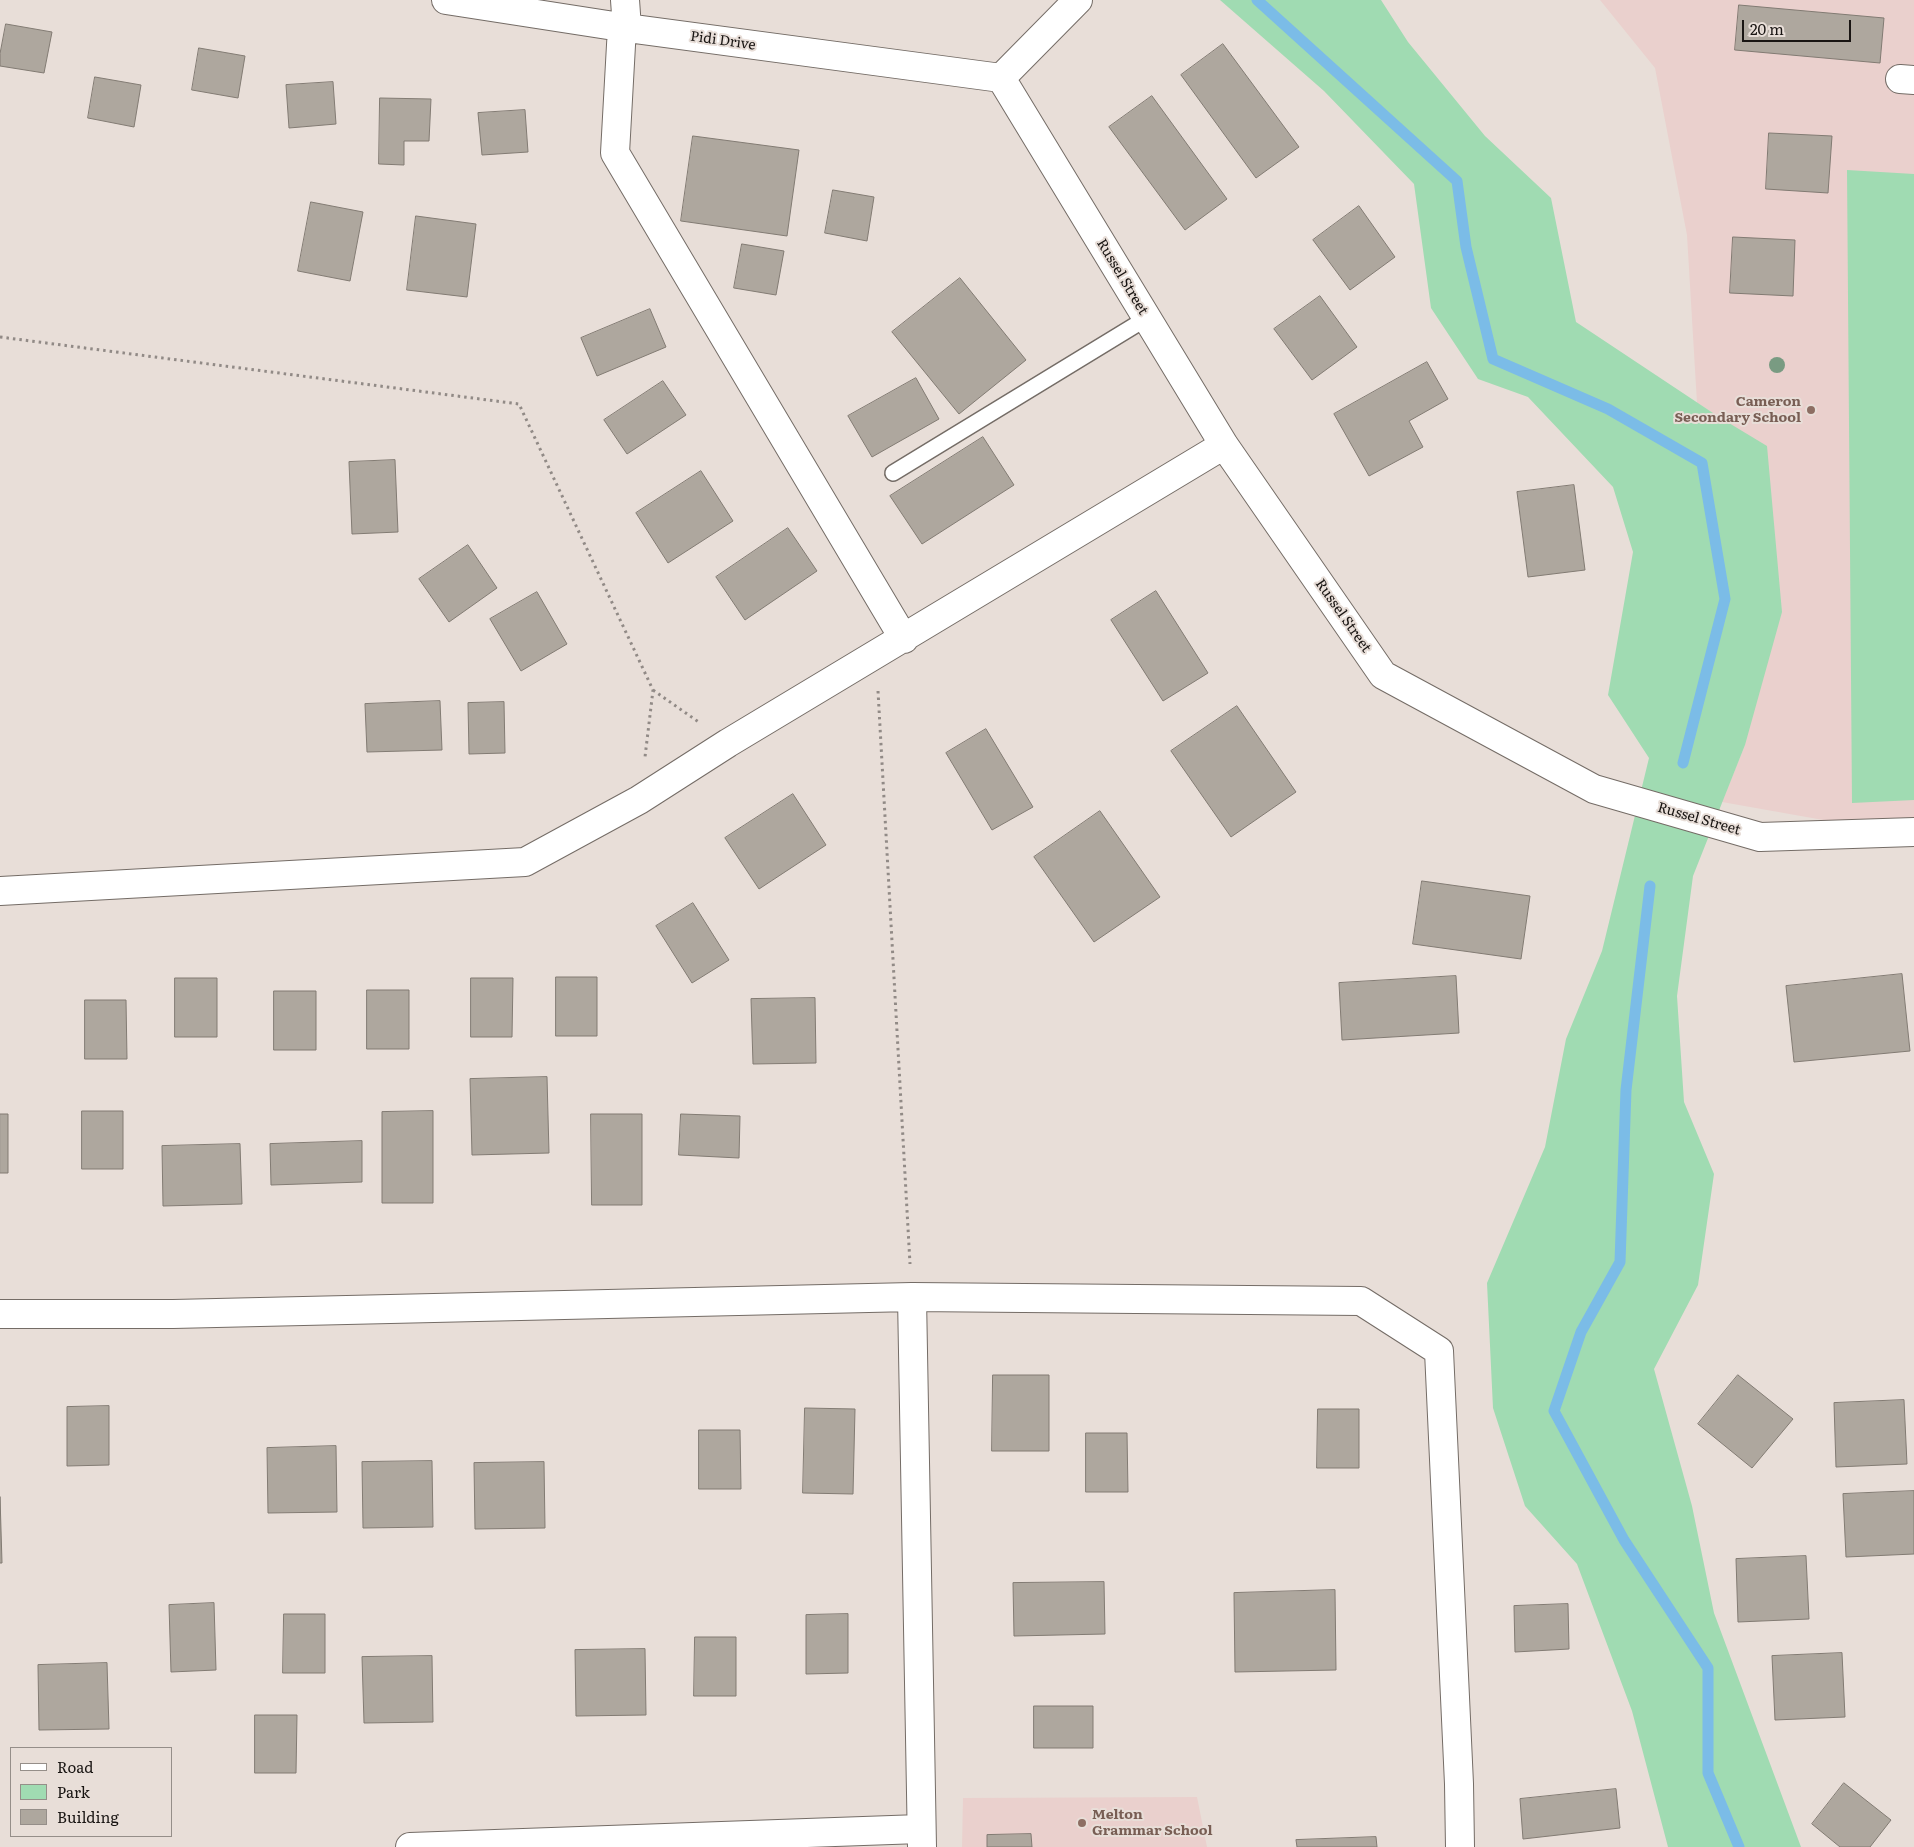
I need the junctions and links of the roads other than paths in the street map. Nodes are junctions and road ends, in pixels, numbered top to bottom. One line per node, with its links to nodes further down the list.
1 (446, 0): 4 (street, Pidi Drive)
2 (625, 0): 4 (street)
3 (1078, 0): 5 (street)
4 (625, 28): 5 (street, Pidi Drive); 9 (street)
5 (1001, 78): 6 (street, Russel Street)
6 (1146, 318): 7 (street, Russel Street); 8 (lane)
7 (1224, 445): 9 (street); 10 (street, Russel Street)
8 (893, 473)
9 (904, 638): 11 (street)
10 (1914, 832)
11 (0, 891)
12 (912, 1297): 13 (street); 14 (street); 16 (street)
13 (0, 1314)
14 (921, 1838): 15 (street)
15 (410, 1847)
16 (1460, 1847)

